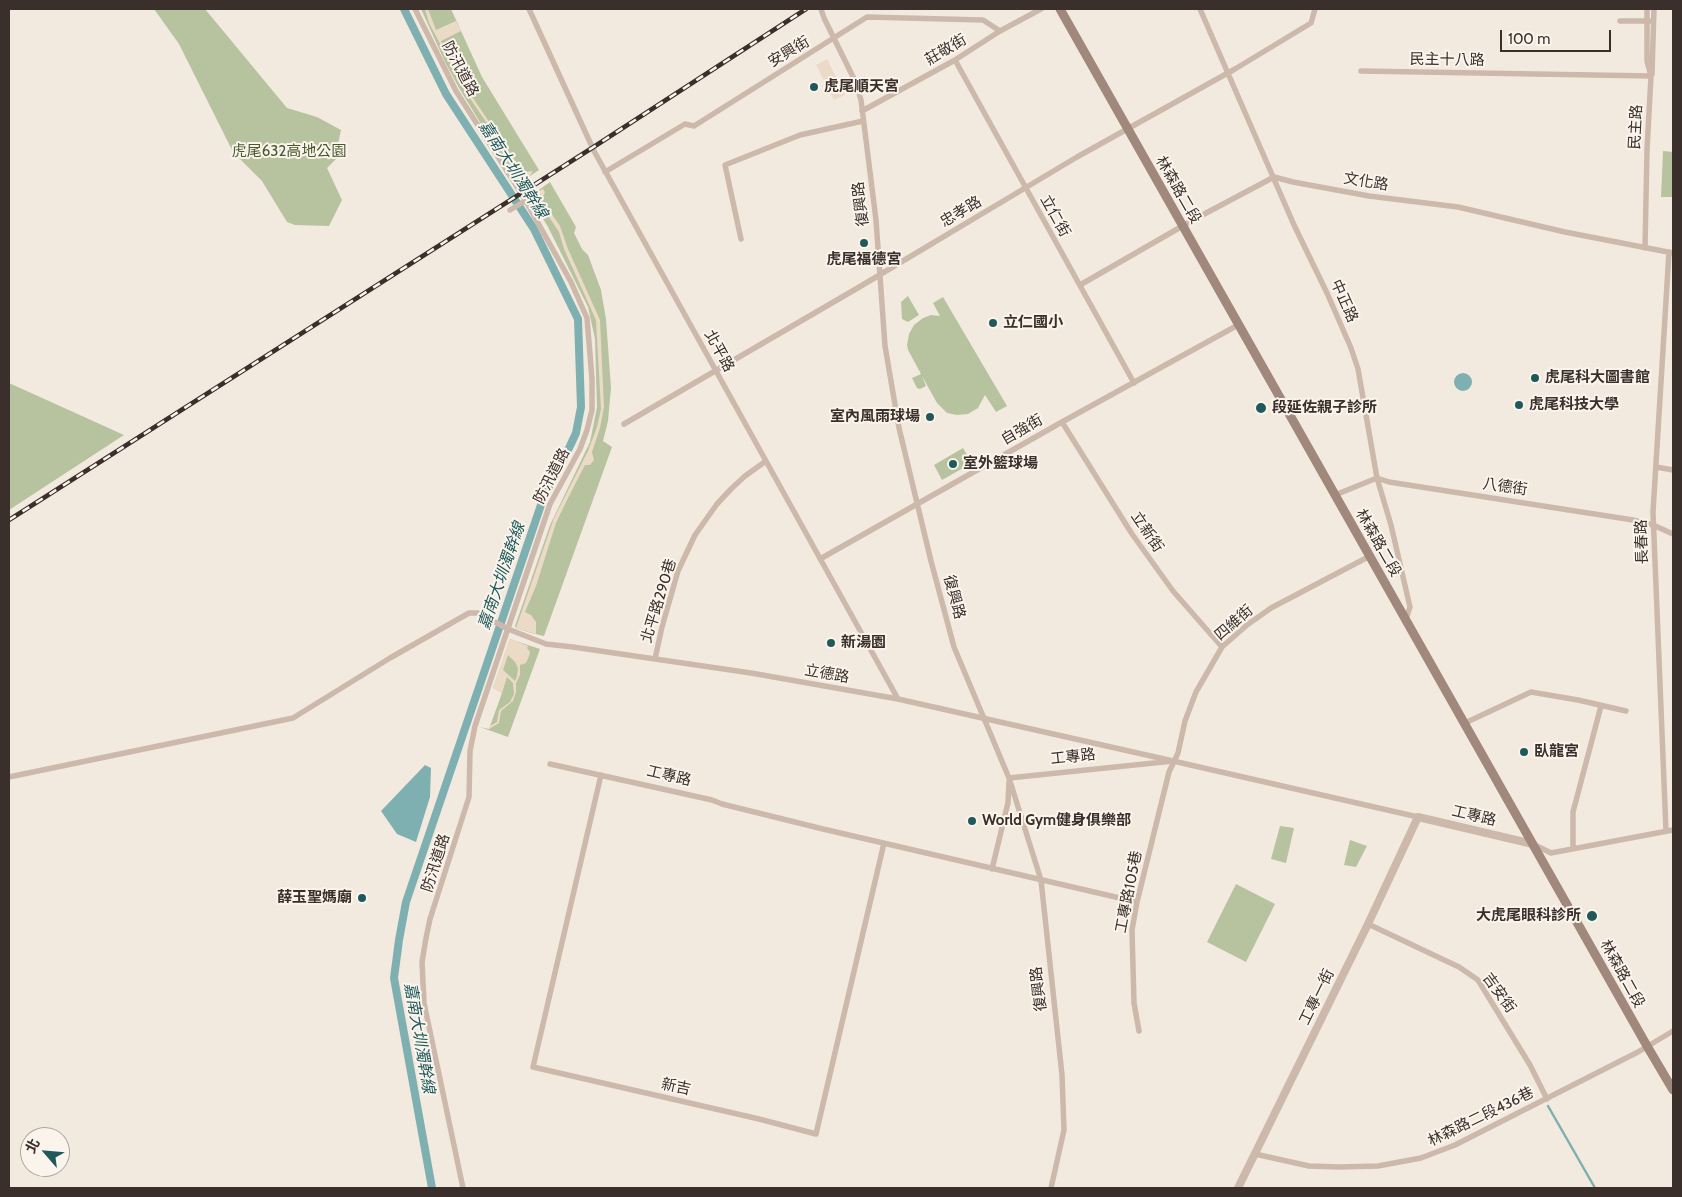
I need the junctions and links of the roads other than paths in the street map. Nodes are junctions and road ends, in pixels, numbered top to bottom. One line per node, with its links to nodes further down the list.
1 (415, 9): 25 (street, 防汛道路)
2 (529, 9): 22 (street, 北平路)
3 (821, 9): 14 (street, 復興路)
4 (1040, 9): 13 (street, 莊敬街)
5 (1060, 9): 21 (main road, 林森路二段)
6 (1200, 9): 17 (street, 中正路)
7 (1315, 9): 17 (street, 忠孝路)
8 (1647, 9): 11 (street, 民主路)
9 (1654, 9): 12 (street)
10 (1620, 21): 11 (street)
11 (1647, 21): 12 (street); 18 (street, 民主路)
12 (1654, 21): 18 (street)
13 (1000, 31): 14 (street, 安興街); 15 (street, 莊敬街)
14 (834, 39): 19 (street, 復興路); 22 (street, 安興街)
15 (955, 60): 19 (street, 莊敬街); 24 (street, 立仁街)
16 (1361, 71): 18 (street, 民主十八路)
17 (1228, 74): 21 (street, 忠孝路); 23 (street, 中正路)
18 (1651, 76): 29 (street, 民主路)
19 (862, 111): 20 (street, 復興路)
20 (863, 121): 28 (street); 31 (street, 復興路)
21 (1128, 128): 24 (street, 忠孝路); 27 (main road, 林森路二段)
22 (605, 172): 35 (street, 北平路)
23 (1274, 177): 27 (street); 29 (street, 文化路); 42 (street, 中正路)
24 (1026, 188): 31 (street, 忠孝路); 33 (street, 立仁街)
25 (525, 201): 26 (street); 50 (street, 防汛道路)
26 (510, 210)
27 (1183, 226): 33 (street); 34 (main road, 林森路二段)
28 (741, 239)
29 (1645, 248): 30 (street, 文化路)
30 (1671, 253): 32 (street, 長春路)
31 (880, 275): 35 (street, 忠孝路); 44 (street, 復興路)
32 (1671, 277): 40 (street, 長春路)
33 (1080, 285): 36 (street, 立仁街)
34 (1238, 324): 36 (street, 自強街); 43 (main road, 林森路二段)
35 (715, 370): 38 (street, 忠孝路); 39 (street, 北平路)
36 (1134, 383): 37 (street, 自強街)
37 (1062, 422): 44 (street, 自強街); 51 (street, 立新街)
38 (624, 424)
39 (766, 461): 48 (street, 北平路); 52 (street, 北平路290巷)
40 (1656, 467): 41 (street); 45 (street, 長春路)
41 (1673, 470)
42 (1377, 478): 43 (street); 45 (street, 八德街); 49 (street, 中正路)
43 (1335, 495): 47 (main road, 林森路二段)
44 (917, 504): 48 (street, 自強街); 56 (street, 復興路)
45 (1654, 525): 46 (street, 八德街); 65 (street, 長春路)
46 (1673, 534)
47 (1370, 556): 49 (main road, 林森路二段); 51 (street, 四維街)
48 (820, 559): 53 (street, 北平路)
49 (1406, 620): 57 (main road, 林森路二段)
50 (507, 628): 52 (street, 立德路); 61 (street, 立德路); 79 (street, 防汛道路)
51 (1222, 647): 58 (street, 四維街)
52 (655, 659): 53 (street, 立德路)
53 (898, 699): 56 (street, 立德路)
54 (1601, 706): 55 (street); 57 (street); 68 (street)
55 (1626, 711)
56 (983, 717): 58 (street, 立德路); 62 (street, 復興路)
57 (1465, 723): 67 (main road, 林森路二段)
58 (1173, 761): 62 (street, 工專路); 63 (street, 工專路); 71 (street, 工專路105巷)
59 (550, 764): 60 (street, 工專路)
60 (601, 775): 66 (street, 工專路); 66 (street, 新吉)
61 (9, 777)
62 (1009, 778): 69 (street); 70 (street, 復興路)
63 (1418, 817): 67 (street, 工專路); 72 (street, 工專一街)
64 (1673, 830): 65 (street, 工專路)
65 (1666, 831): 68 (street, 工專路)
66 (884, 843): 69 (street, 工專路)
67 (1533, 844): 68 (street, 工專路); 75 (main road, 林森路二段)
68 (1573, 848)
69 (992, 869): 70 (street, 工專路)
70 (1041, 880): 71 (street, 工專路); 80 (street, 復興路)
71 (1138, 902): 73 (street, 工專路105巷)
72 (1368, 924): 77 (street, 吉安街); 78 (street, 工專一街)
73 (1138, 1031)
74 (1673, 1031): 75 (street, 林森路二段436巷)
75 (1647, 1046): 76 (main road, 林森路二段); 77 (street, 林森路二段436巷)
76 (1673, 1090)
77 (1547, 1099): 78 (street, 林森路二段436巷)
78 (1255, 1154): 81 (street, 工專一街)
79 (463, 1188)
80 (1051, 1188)
81 (1238, 1188)

